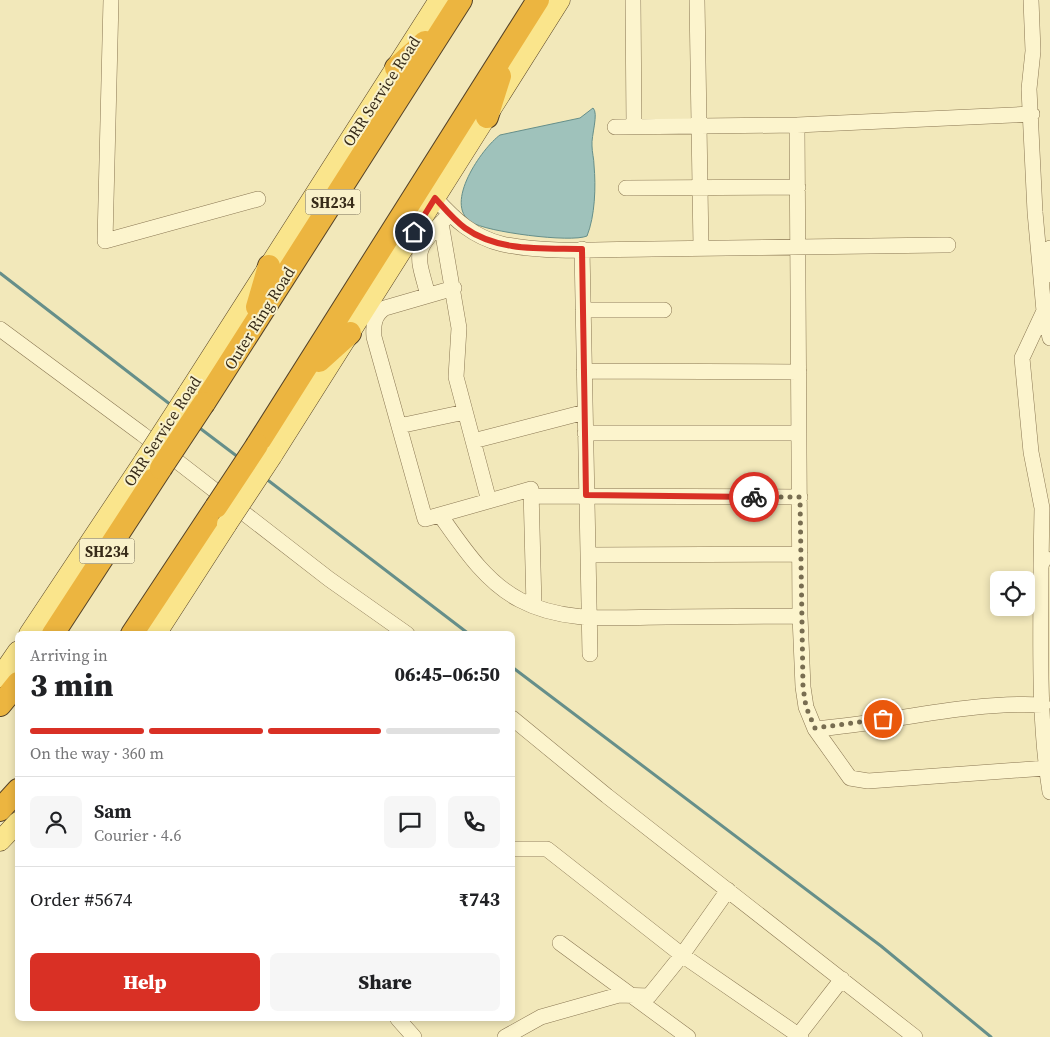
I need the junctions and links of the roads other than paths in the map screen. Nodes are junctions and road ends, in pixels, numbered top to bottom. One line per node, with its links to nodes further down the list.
1 (111, 0): 21 (street)
2 (439, 0): 11 (main road, ORR Service Road)
3 (461, 0): 9 (highway, Outer Ring Road / SH234)
4 (538, 0): 10 (highway)
5 (560, 0): 13 (main road)
6 (633, 0): 16 (street)
7 (697, 0): 17 (street)
8 (1031, 0): 12 (street)
9 (446, 23): 11 (highway); 36 (highway, Outer Ring Road / SH234)
10 (512, 42): 13 (highway); 41 (highway)
11 (396, 68): 29 (main road, ORR Service Road)
12 (1032, 114): 14 (street); 34 (street)
13 (487, 117): 22 (main road)
14 (797, 125): 17 (street); 19 (street)
15 (614, 126): 16 (street)
16 (634, 126): 17 (street)
17 (699, 126): 18 (street)
18 (700, 187): 19 (street); 20 (street); 25 (street)
19 (798, 187): 26 (street)
20 (626, 188)
21 (258, 198)
22 (435, 198): 23 (street); 37 (main road)
23 (445, 219): 28 (street); 30 (street); 31 (street)
24 (948, 245): 26 (street)
25 (701, 248): 26 (street); 28 (street)
26 (798, 248): 40 (street)
27 (1050, 248): 34 (street)
28 (582, 249): 32 (street)
29 (269, 266): 36 (highway); 42 (main road, ORR Service Road)
30 (454, 288): 31 (street); 43 (street)
31 (428, 295): 45 (street)
32 (583, 310): 33 (street); 39 (street)
33 (664, 310)
34 (1044, 311): 38 (street); 59 (street)
35 (0, 329): 67 (street)
36 (250, 332): 42 (highway, Outer Ring Road / SH234)
37 (350, 333): 41 (highway); 49 (main road)
38 (1050, 338)
39 (584, 371): 40 (street); 44 (street)
40 (799, 372): 47 (street)
41 (298, 381): 49 (highway)
42 (196, 398): 50 (highway, Outer Ring Road / SH234, bridge)
43 (465, 412): 45 (street); 48 (street)
44 (585, 412): 46 (street); 48 (street)
45 (399, 426): 56 (street)
46 (585, 433): 47 (street); 51 (street)
47 (799, 433): 53 (street)
48 (473, 441): 54 (street)
49 (264, 450): 55 (highway, bridge)
50 (152, 464): 63 (main road, ORR Service Road); 64 (highway, Outer Ring Road / SH234)
51 (586, 495): 52 (street); 53 (street); 58 (street)
52 (532, 496): 54 (street); 60 (street)
53 (800, 497): 57 (street)
54 (489, 501): 56 (street)
55 (221, 515): 65 (highway); 66 (main road)
56 (440, 515): 60 (street)
57 (800, 554): 58 (street); 61 (street)
58 (588, 555): 62 (street)
59 (1047, 559): 73 (street)
60 (534, 606): 62 (street)
61 (800, 616): 62 (street); 75 (street)
62 (589, 618): 68 (street)
63 (31, 631)
64 (54, 631)
65 (134, 631)
66 (158, 631)
67 (403, 631)
68 (590, 654)
69 (15, 655): 70 (main road)
70 (0, 677)
71 (15, 687): 72 (highway)
72 (0, 705)
73 (1044, 705): 75 (street); 76 (street)
74 (515, 720): 83 (street)
75 (815, 728): 76 (street)
76 (1046, 768): 77 (street)
77 (1050, 792)
78 (15, 793): 79 (highway)
79 (0, 810)
80 (15, 825): 81 (main road)
81 (0, 841)
82 (515, 849): 85 (street)
83 (728, 890): 85 (street); 86 (street)
84 (560, 943): 87 (street)
85 (682, 955): 87 (street); 89 (street)
86 (842, 979): 89 (street); 93 (street)
87 (630, 995): 91 (street); 92 (street)
88 (400, 1021): 90 (street)
89 (799, 1036)
90 (414, 1037)
91 (504, 1037)
92 (688, 1037)
93 (915, 1037)

